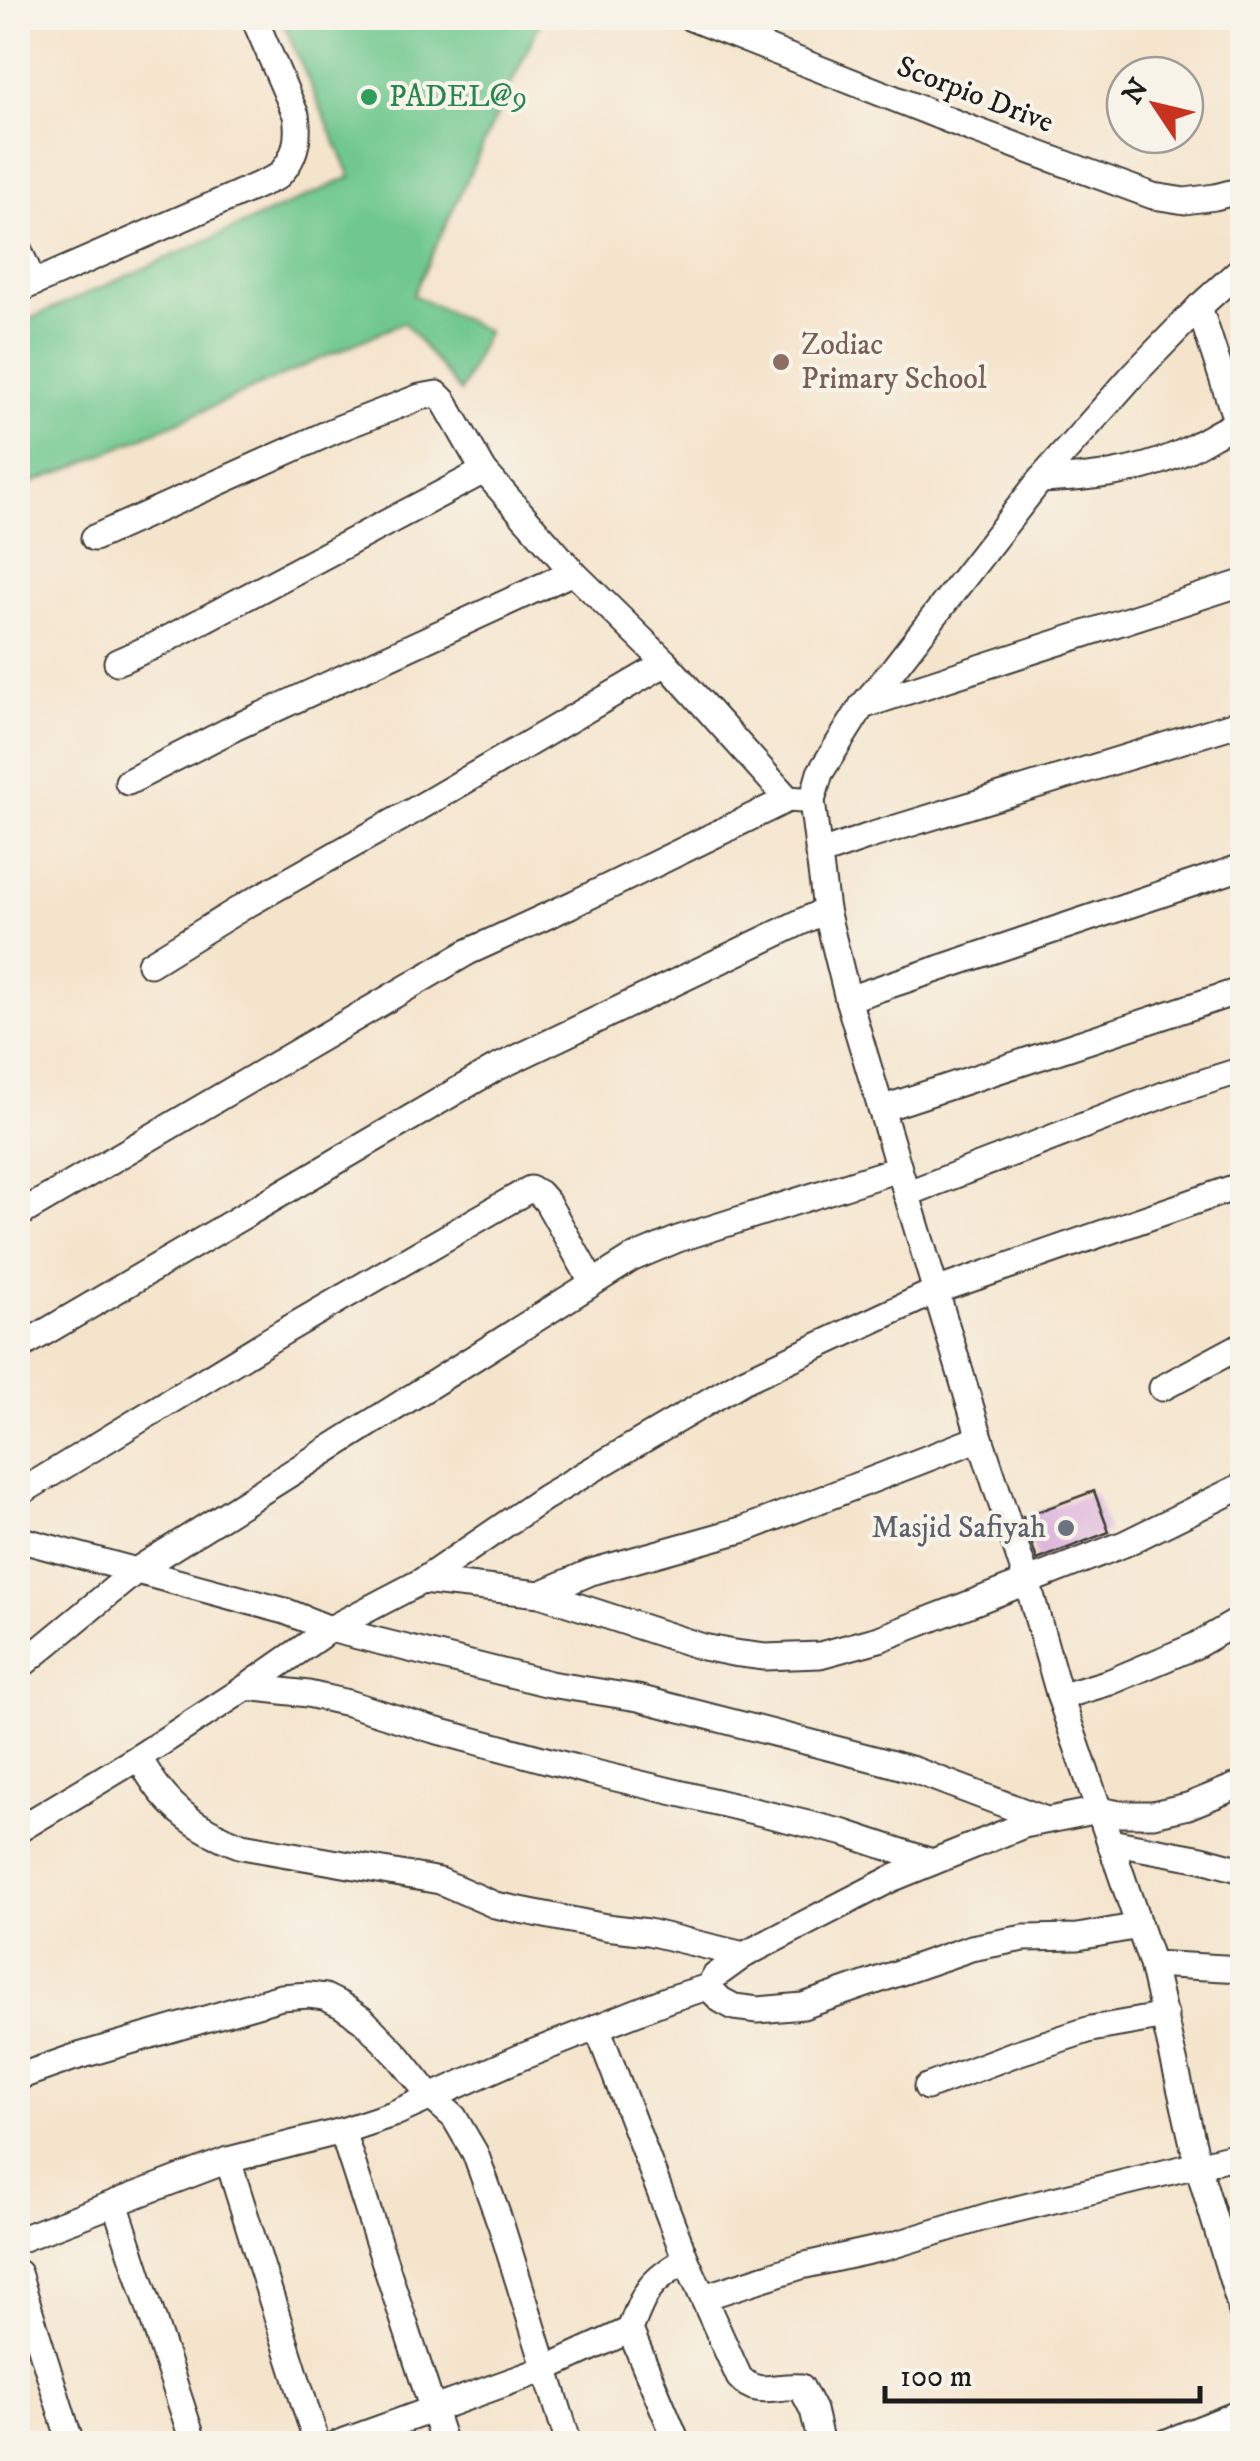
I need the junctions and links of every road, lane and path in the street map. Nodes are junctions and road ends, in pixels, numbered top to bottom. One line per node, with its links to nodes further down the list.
1 (254, 18): 6 (street)
2 (691, 18): 3 (street, Scorpio Drive)
3 (1242, 190)
4 (18, 248): 6 (street)
5 (1242, 268): 7 (street)
6 (25, 286)
7 (1200, 307): 8 (street); 10 (street)
8 (1241, 430): 10 (street)
9 (484, 471): 11 (street); 12 (street); 14 (street)
10 (1040, 480): 16 (street)
11 (94, 538)
12 (573, 572): 15 (street); 18 (street)
13 (1242, 583): 16 (street)
14 (117, 662)
15 (666, 663): 19 (street); 23 (street)
16 (862, 706): 19 (street)
17 (1242, 722): 20 (street)
18 (128, 782)
19 (800, 800): 20 (street); 30 (street)
20 (818, 854): 22 (street)
21 (1242, 867): 25 (street)
22 (826, 910): 25 (street); 34 (street)
23 (150, 964)
24 (1242, 990): 27 (street)
25 (848, 999): 27 (street)
26 (1242, 1070): 28 (street)
27 (881, 1109): 28 (street)
28 (902, 1182): 31 (street); 32 (street)
29 (1242, 1185): 32 (street)
30 (18, 1214)
31 (592, 1282): 38 (street); 40 (street)
32 (936, 1291): 36 (street); 41 (street)
33 (1242, 1345): 35 (street)
34 (18, 1348)
35 (1162, 1388)
36 (980, 1438): 42 (street); 43 (street)
37 (1242, 1486): 42 (street)
38 (18, 1494)
39 (18, 1540): 40 (street)
40 (137, 1570): 45 (street); 46 (street)
41 (422, 1581): 43 (street); 45 (street)
42 (1027, 1582): 43 (street); 48 (street)
43 (540, 1594)
44 (1242, 1618): 48 (street)
45 (330, 1629): 47 (street); 52 (street)
46 (18, 1668)
47 (247, 1687): 49 (street); 55 (street)
48 (1060, 1698): 51 (street)
49 (139, 1757): 53 (street); 58 (street)
50 (1242, 1784): 51 (street)
51 (1099, 1810): 52 (street); 54 (street)
52 (1046, 1820): 55 (street)
53 (18, 1830)
54 (1110, 1842): 56 (street); 57 (street)
55 (932, 1862): 58 (street)
56 (1242, 1870)
57 (1139, 1926): 59 (street); 61 (street)
58 (744, 1954): 61 (street)
59 (1152, 1964): 60 (street); 62 (street)
60 (1242, 1969)
61 (708, 1987): 63 (street)
62 (1165, 2016): 65 (street); 70 (street)
63 (597, 2028): 66 (street); 73 (street)
64 (18, 2076): 66 (street)
65 (927, 2087)
66 (431, 2097): 67 (street); 78 (street)
67 (342, 2131): 69 (street); 79 (street)
68 (1242, 2154): 70 (street)
69 (228, 2160): 71 (street); 84 (street)
70 (1198, 2166): 75 (street); 76 (street)
71 (115, 2203): 72 (street); 83 (street)
72 (18, 2240)
73 (686, 2260): 75 (street); 77 (street)
74 (18, 2273): 82 (street)
75 (704, 2297): 89 (street)
76 (1242, 2312)
77 (630, 2330): 78 (street); 88 (street)
78 (545, 2368): 79 (street); 87 (street)
79 (432, 2407): 85 (street); 86 (street)
80 (1242, 2412): 81 (street)
81 (1194, 2438): 90 (street)
82 (71, 2444)
83 (194, 2444)
84 (317, 2444)
85 (337, 2444)
86 (444, 2444)
87 (569, 2444)
88 (678, 2444)
89 (821, 2444)
90 (1162, 2444)

